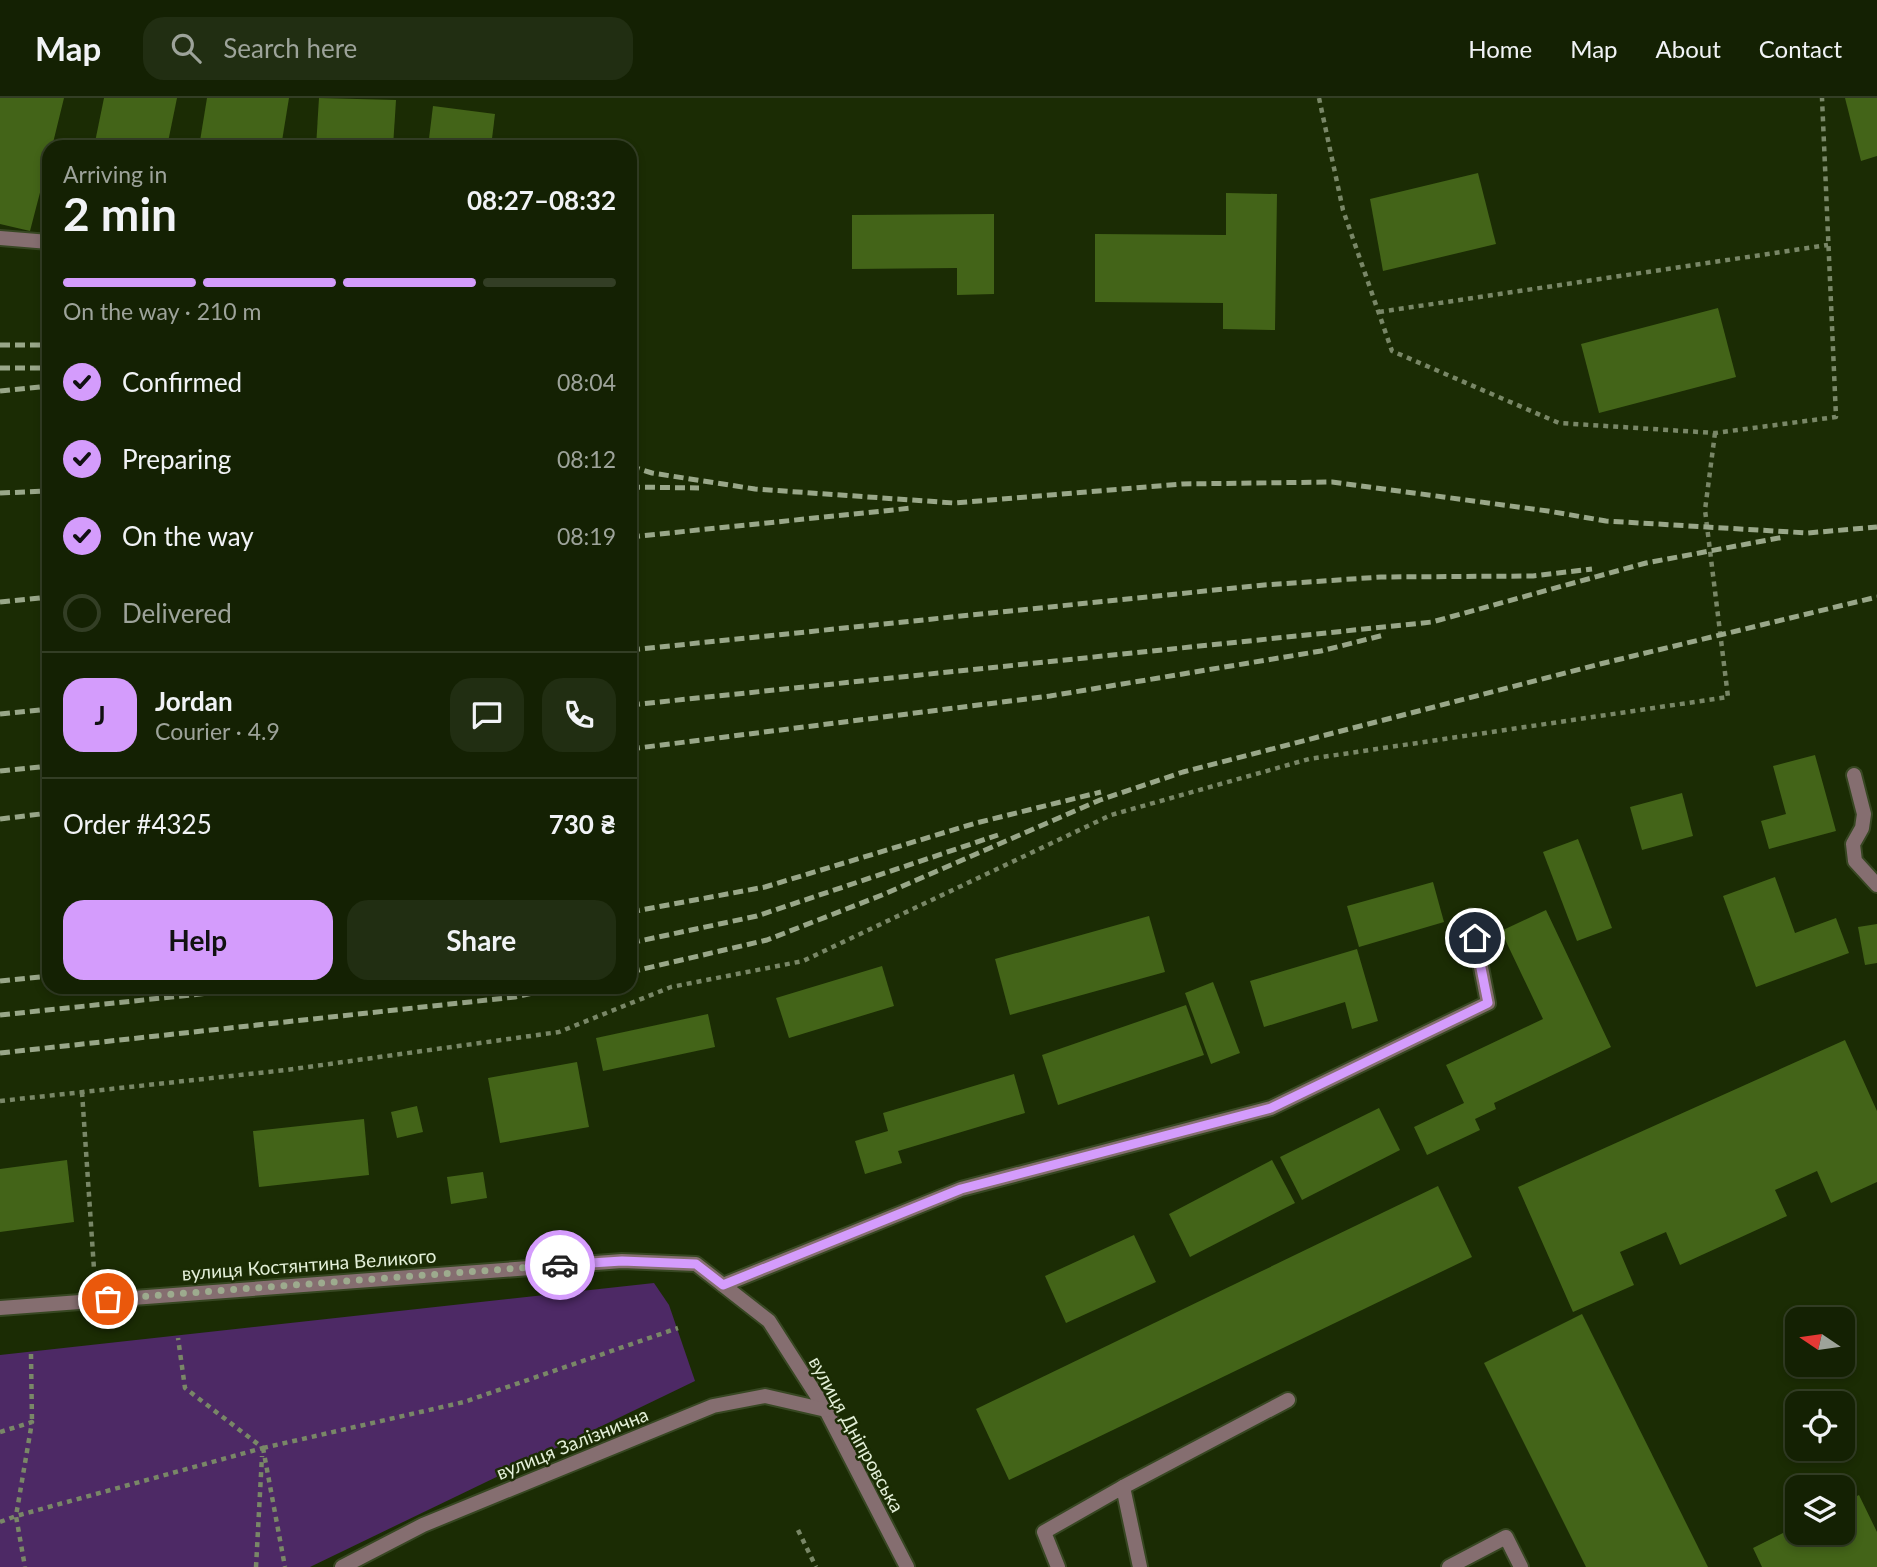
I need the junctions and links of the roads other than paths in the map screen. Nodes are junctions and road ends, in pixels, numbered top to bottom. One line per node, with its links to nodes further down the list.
1 (0, 238): 2 (street)
2 (42, 241)
3 (1854, 775): 4 (street)
4 (1877, 885)
5 (1471, 916): 7 (street)
6 (622, 1261): 7 (street, вулиця Дніпровська); 8 (street, вулиця Костянтина Великого)
7 (723, 1285): 10 (street, вулиця Дніпровська)
8 (0, 1308)
9 (1288, 1400): 11 (street)
10 (826, 1410): 12 (street, вулиця Залізнична); 13 (street, вулиця Дніпровська)
11 (1123, 1487): 14 (street); 15 (street)
12 (342, 1567)
13 (907, 1567)
14 (1058, 1567)
15 (1140, 1567)
16 (1450, 1567): 17 (street)
17 (1521, 1567)

